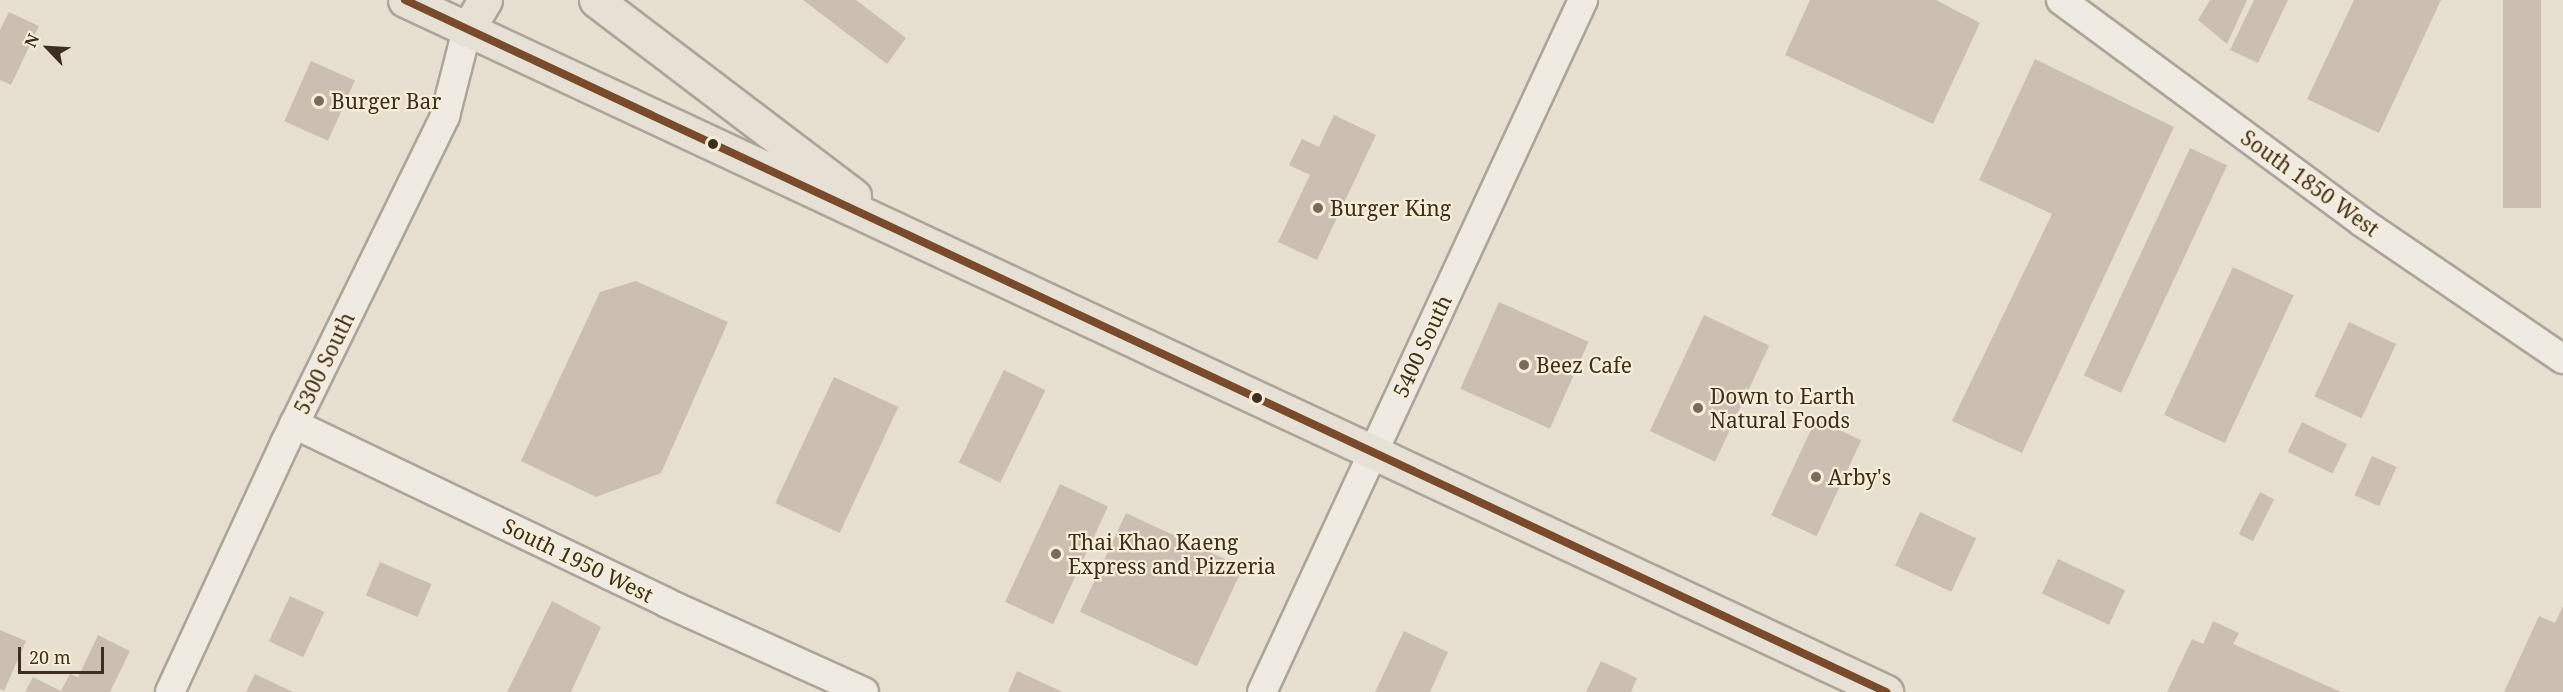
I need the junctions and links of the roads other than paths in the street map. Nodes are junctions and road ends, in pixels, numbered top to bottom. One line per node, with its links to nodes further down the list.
1 (405, 0): 6 (main road)
2 (485, 0): 6 (main road)
3 (596, 0): 7 (main road)
4 (1583, 0): 10 (street, 5400 South)
5 (2061, 0): 8 (street, South 1850 West)
6 (467, 15): 7 (main road); 9 (street, 5300 South)
7 (903, 234): 10 (main road)
8 (2563, 359)
9 (294, 424): 11 (street, 5300 South); 12 (street, South 1950 West)
10 (1373, 453): 13 (street, 5400 South); 14 (main road)
11 (170, 692)
12 (864, 692)
13 (1262, 692)
14 (1886, 692)

